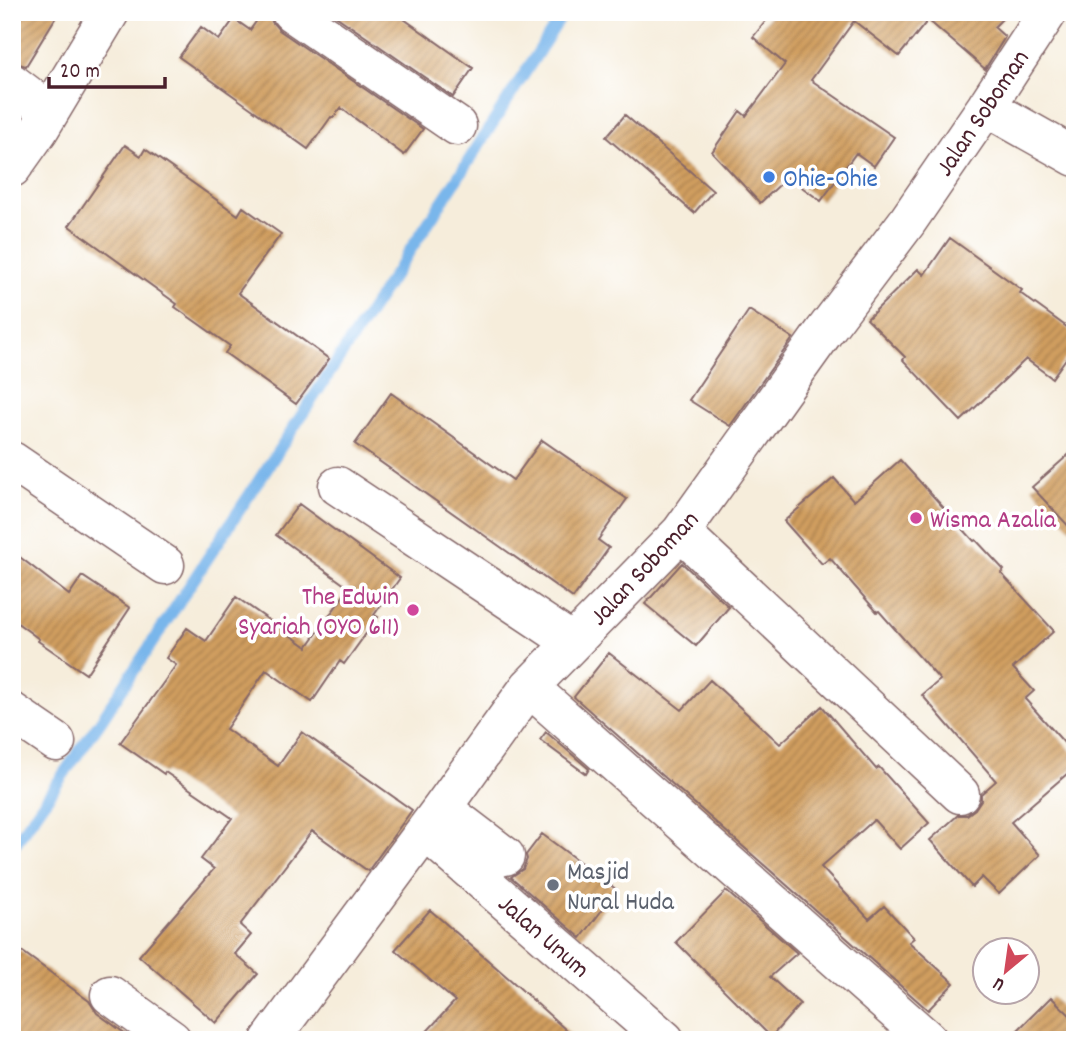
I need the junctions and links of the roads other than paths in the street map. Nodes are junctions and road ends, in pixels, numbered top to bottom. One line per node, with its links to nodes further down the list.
1 (110, 12): 6 (street)
2 (291, 12): 7 (street)
3 (1048, 12): 5 (street, Jalan Soboman)
4 (12, 83): 6 (street)
5 (986, 107): 8 (street); 12 (street, Jalan Soboman)
6 (49, 111): 9 (street)
7 (457, 126)
8 (1075, 157)
9 (12, 168)
10 (12, 461): 13 (street)
11 (338, 486): 14 (street)
12 (681, 532): 14 (street, Jalan Soboman); 18 (street)
13 (165, 565)
14 (572, 642): 15 (street, Jalan Soboman)
15 (529, 687): 19 (street, Jalan Soboman); 25 (street)
16 (12, 712): 17 (street)
17 (56, 742)
18 (960, 794)
19 (434, 819): 20 (street); 22 (street, Jalan Soboman); 24 (street, Jalan Unum)
20 (505, 856)
21 (110, 995): 23 (street)
22 (273, 1039)
23 (172, 1040)
24 (665, 1040)
25 (928, 1040)

